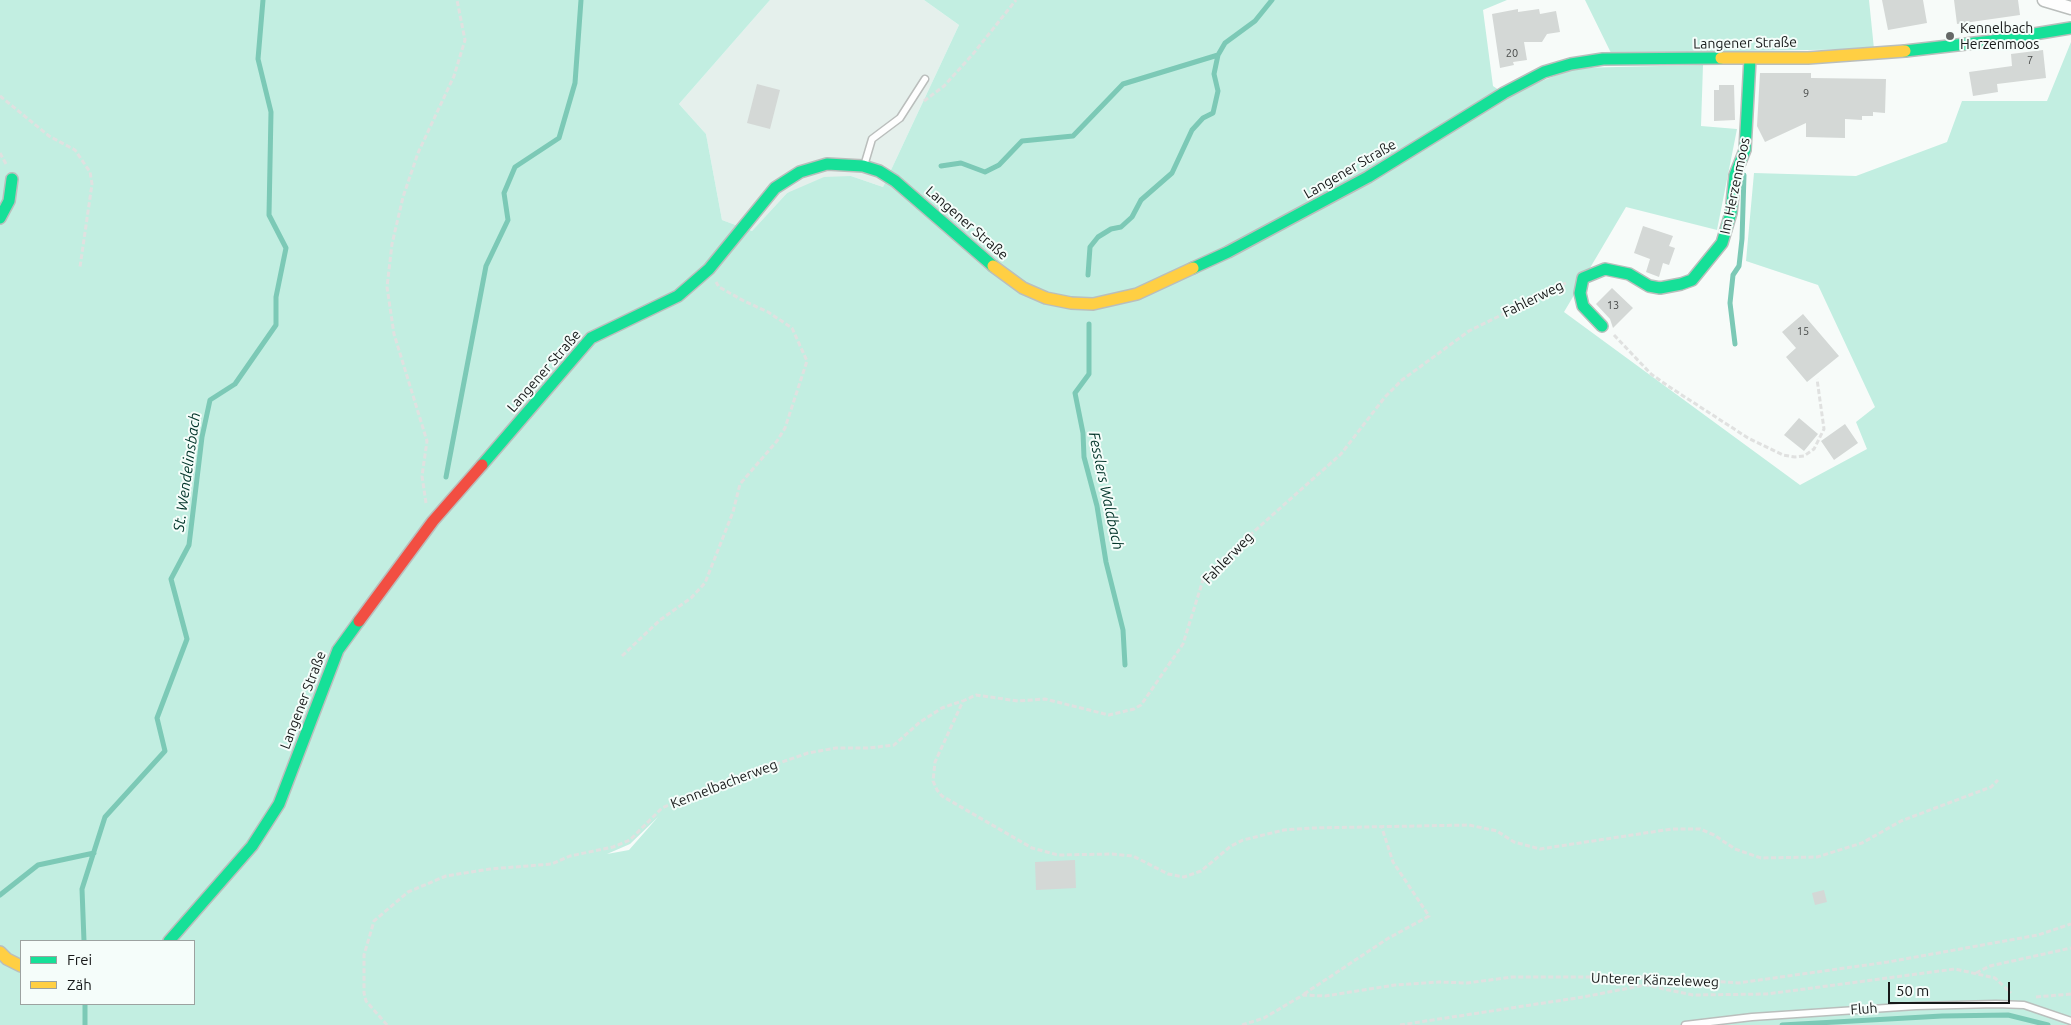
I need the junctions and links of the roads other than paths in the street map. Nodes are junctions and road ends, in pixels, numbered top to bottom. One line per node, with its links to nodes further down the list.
1 (2044, 0): 2 (street)
2 (2071, 8)
3 (2071, 28): 4 (main road, Langener Straße)
4 (1750, 59): 6 (main road, Langener Straße); 9 (main road, Im Herzenmoos)
5 (925, 80): 6 (lane)
6 (864, 166): 10 (main road, Langener Straße)
7 (12, 179): 8 (main road)
8 (0, 218)
9 (1602, 326)
10 (170, 940)
11 (0, 952): 12 (main road)
12 (20, 965)
13 (2071, 1021): 14 (lane, Fluh)
14 (1685, 1025)

